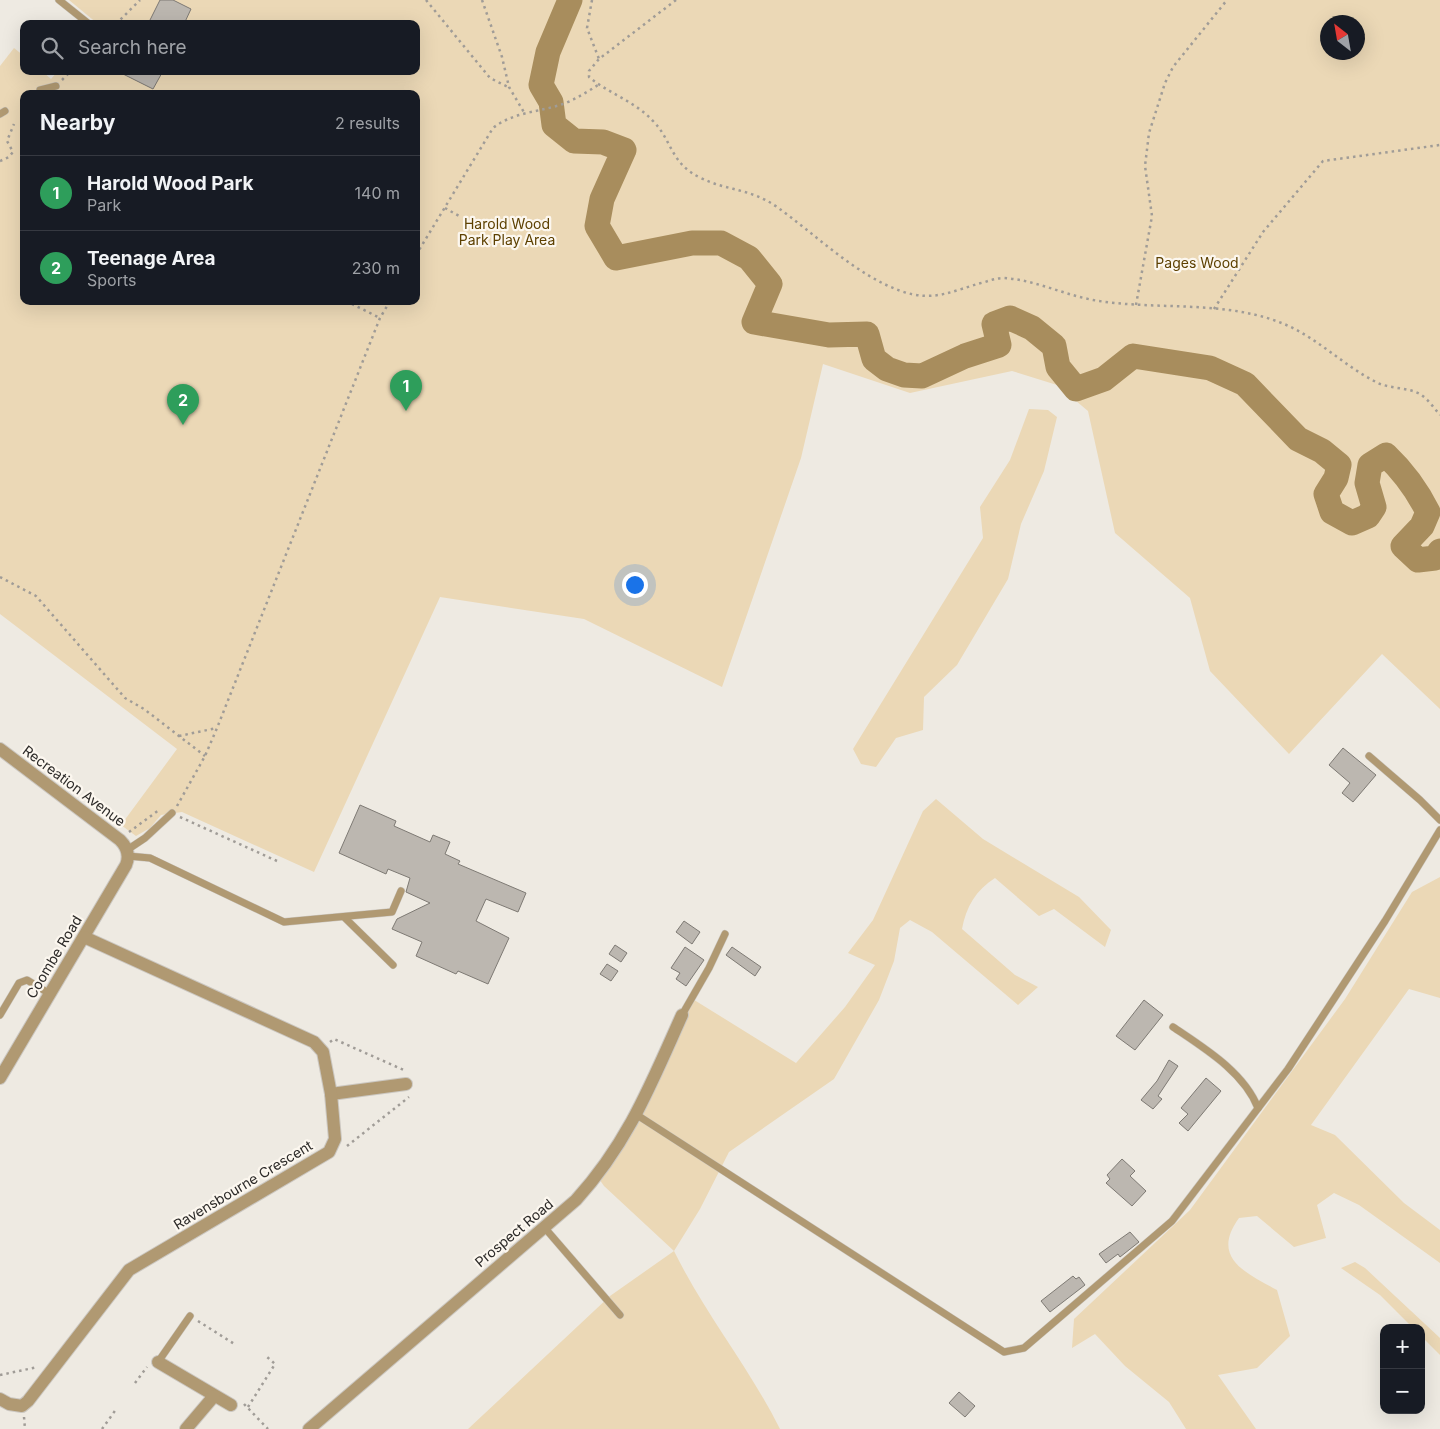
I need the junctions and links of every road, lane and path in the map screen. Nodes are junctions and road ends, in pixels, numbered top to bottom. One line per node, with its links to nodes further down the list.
1 (59, 0): 8 (lane)
2 (140, 0): 9 (path)
3 (426, 0): 13 (path)
4 (482, 0): 13 (path)
5 (592, 0): 10 (path)
6 (676, 0): 10 (path)
7 (1227, 0): 24 (path)
8 (84, 20)
9 (120, 20)
10 (598, 59): 11 (path)
11 (598, 85): 15 (path); 24 (path)
12 (56, 86): 14 (lane)
13 (508, 87): 15 (path)
14 (40, 90)
15 (525, 114): 19 (path)
16 (14, 124): 18 (path)
17 (1440, 145): 25 (path)
18 (0, 161)
19 (446, 208): 20 (path); 21 (path)
20 (459, 216)
21 (420, 249)
22 (354, 305): 26 (path)
23 (388, 305): 26 (path)
24 (1136, 306): 25 (path)
25 (1214, 310): 27 (path)
26 (380, 318): 29 (path)
27 (1440, 415)
28 (0, 577): 30 (path)
29 (216, 728): 30 (path); 32 (path)
30 (179, 736): 32 (path)
31 (0, 749): 37 (street, Recreation Avenue)
32 (205, 756): 34 (path)
33 (1369, 756): 35 (lane)
34 (172, 814): 37 (lane); 37 (path); 38 (path)
35 (1440, 820)
36 (1440, 830): 51 (lane)
37 (125, 849): 40 (lane); 42 (street, Coombe Road)
38 (276, 861)
39 (401, 891): 40 (lane)
40 (345, 918): 43 (lane)
41 (725, 934): 45 (lane)
42 (84, 937): 44 (street, Coombe Road); 50 (street, Ravensbourne Crescent)
43 (393, 965)
44 (50, 994): 46 (lane); 48 (street, Coombe Road)
45 (682, 1014): 52 (street, Prospect Road)
46 (0, 1015)
47 (1173, 1027): 51 (lane)
48 (0, 1078)
49 (406, 1084): 50 (street)
50 (331, 1094): 59 (street, Ravensbourne Crescent)
51 (1258, 1108): 52 (lane)
52 (637, 1115): 53 (street, Prospect Road)
53 (544, 1227): 54 (lane); 70 (street, Prospect Road)
54 (620, 1315)
55 (190, 1316): 56 (path); 58 (lane)
56 (236, 1345)
57 (266, 1356): 65 (path)
58 (158, 1362): 61 (path); 62 (street)
59 (57, 1364): 60 (path); 63 (street, Ravensbourne Crescent)
60 (0, 1375)
61 (136, 1383)
62 (214, 1396): 64 (street); 68 (street)
63 (0, 1399)
64 (231, 1405): 65 (path)
65 (248, 1407): 69 (path)
66 (117, 1408): 67 (path)
67 (102, 1429)
68 (186, 1429)
69 (268, 1429)
70 (309, 1429)

